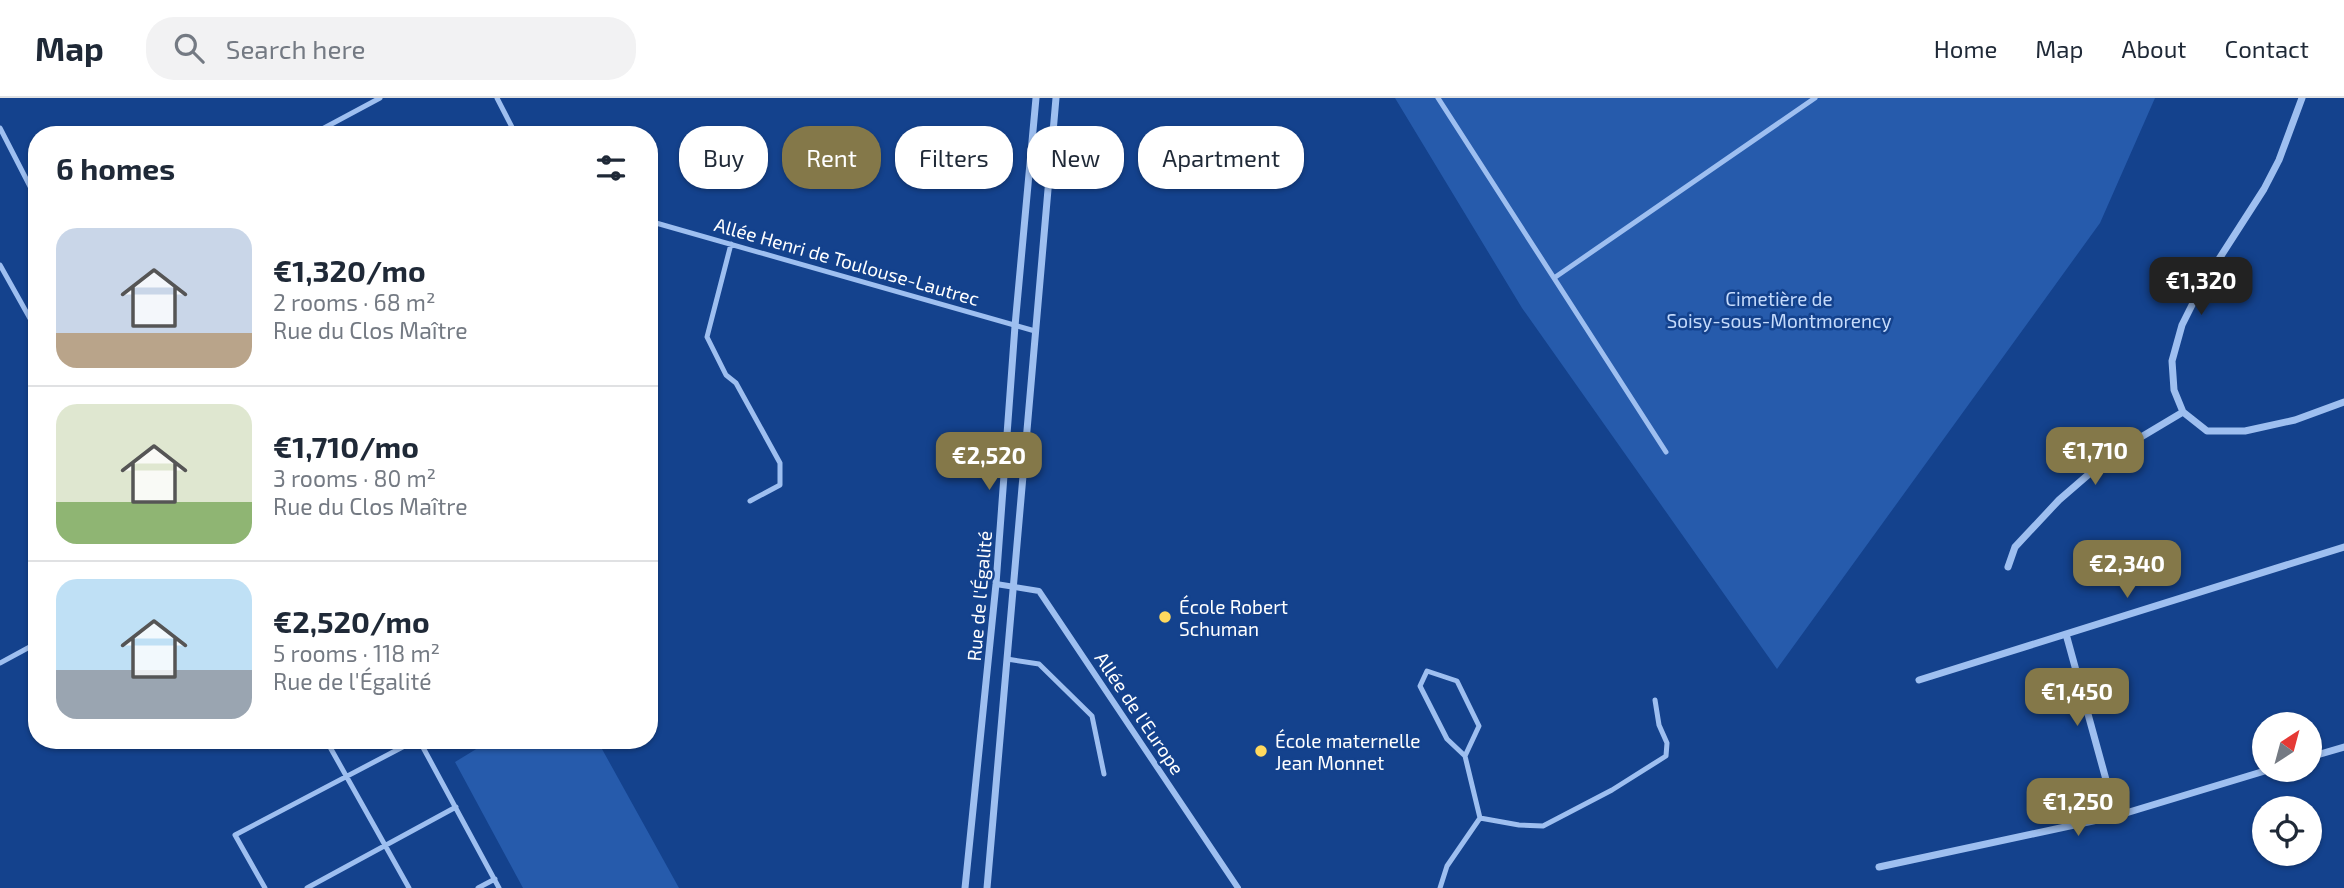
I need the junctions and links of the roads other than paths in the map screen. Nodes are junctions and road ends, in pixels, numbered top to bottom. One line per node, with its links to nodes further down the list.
1 (380, 98): 8 (lane)
2 (497, 98): 9 (lane)
3 (1035, 98): 17 (street, Rue de l'Égalité)
4 (1056, 98): 18 (street, Rue de l'Égalité)
5 (1438, 98): 15 (lane)
6 (1815, 98): 15 (lane)
7 (2302, 98): 20 (street)
8 (328, 126)
9 (511, 126)
10 (0, 128): 11 (lane)
11 (28, 182)
12 (658, 224): 13 (lane, Allée Henri de Toulouse-Lautrec)
13 (731, 244): 17 (lane, Allée Henri de Toulouse-Lautrec); 22 (lane)
14 (0, 265): 16 (lane)
15 (1554, 278): 21 (lane)
16 (28, 315)
17 (1015, 326): 18 (lane, Allée Henri de Toulouse-Lautrec); 25 (street, Rue de l'Égalité)
18 (1035, 331): 26 (street, Rue de l'Égalité)
19 (2344, 402): 20 (street)
20 (2183, 412): 24 (street)
21 (1666, 452)
22 (750, 501)
23 (2344, 547): 27 (street)
24 (2008, 567)
25 (996, 584): 26 (street, Allée de l'Europe); 53 (street, Rue de l'Égalité)
26 (1012, 587): 29 (street, Rue de l'Égalité); 55 (street, Allée de l'Europe)
27 (2066, 634): 31 (street); 43 (street)
28 (28, 648): 30 (lane)
29 (1007, 659): 39 (lane); 54 (street, Rue de l'Égalité)
30 (0, 663)
31 (1919, 680)
32 (1656, 699): 44 (lane)
33 (2344, 747): 37 (street)
34 (331, 749): 41 (lane)
35 (400, 749): 41 (lane)
36 (423, 749): 42 (lane)
37 (2322, 753)
38 (1465, 756): 38 (lane); 44 (lane)
39 (1104, 774)
40 (2252, 775): 43 (street)
41 (345, 777): 45 (lane); 48 (lane)
42 (456, 807): 45 (lane); 47 (lane)
43 (2116, 816): 46 (street)
44 (1480, 818): 56 (lane)
45 (383, 846): 49 (lane); 50 (lane)
46 (1879, 867)
47 (495, 879): 51 (lane); 52 (lane)
48 (265, 888)
49 (307, 888)
50 (409, 888)
51 (478, 888)
52 (499, 888)
53 (965, 888)
54 (987, 888)
55 (1238, 888)
56 (1440, 888)

